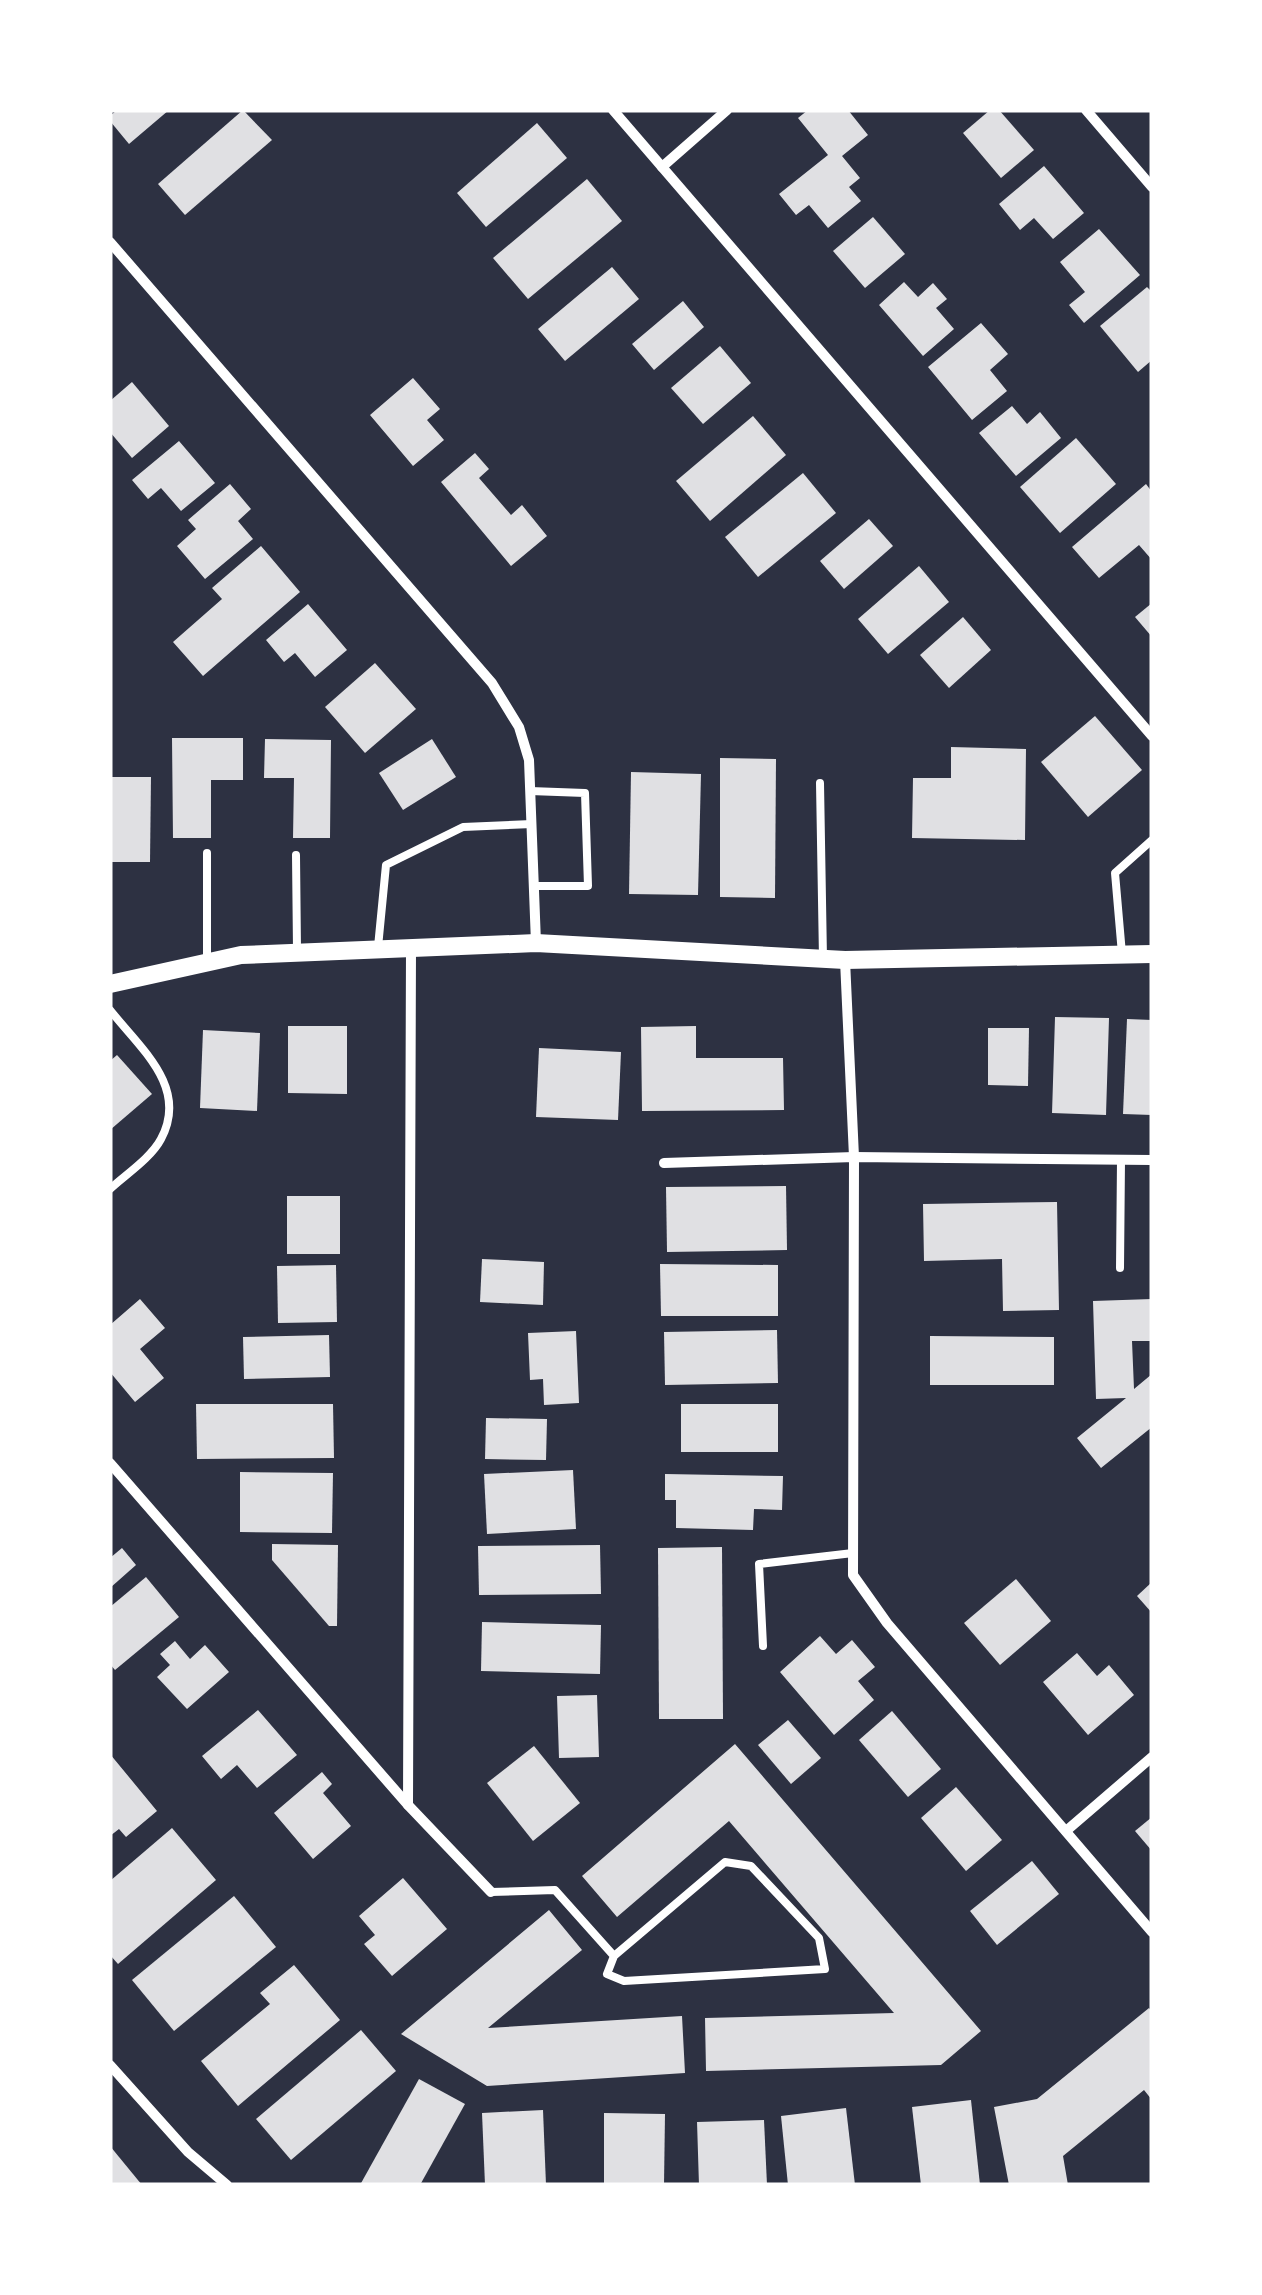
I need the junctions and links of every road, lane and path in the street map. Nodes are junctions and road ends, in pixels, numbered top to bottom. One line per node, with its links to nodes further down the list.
1 (613, 110): 4 (street)
2 (727, 110): 4 (street)
3 (1086, 110): 5 (street)
4 (662, 167): 7 (street)
5 (1152, 187)
6 (110, 242): 9 (street)
7 (1150, 730)
8 (820, 782): 21 (lane)
9 (530, 791): 10 (street); 14 (lane)
10 (532, 824): 14 (street); 17 (lane)
11 (1152, 840): 19 (lane)
12 (207, 853): 23 (lane)
13 (296, 854): 18 (lane)
14 (534, 886): 15 (street)
15 (536, 944): 16 (street); 21 (street)
16 (411, 950): 17 (street); 36 (street)
17 (378, 951): 18 (street)
18 (297, 954): 23 (street)
19 (1122, 954): 20 (street); 22 (street)
20 (1152, 954)
21 (823, 959): 22 (street)
22 (845, 960): 26 (street)
23 (207, 962): 24 (street)
24 (111, 981)
25 (110, 1010): 30 (lane)
26 (854, 1157): 27 (street); 29 (street); 33 (street)
27 (1121, 1160): 28 (street); 31 (lane)
28 (1152, 1160)
29 (664, 1164)
30 (110, 1189)
31 (1120, 1268)
32 (110, 1463): 36 (street)
33 (853, 1554): 34 (lane); 37 (street)
34 (763, 1646)
35 (1152, 1758): 37 (street)
36 (408, 1805): 38 (street)
37 (1066, 1831): 39 (street)
38 (491, 1892): 40 (lane)
39 (1152, 1932)
40 (614, 1956): 40 (lane)
41 (110, 2064): 42 (street)
42 (227, 2185)

